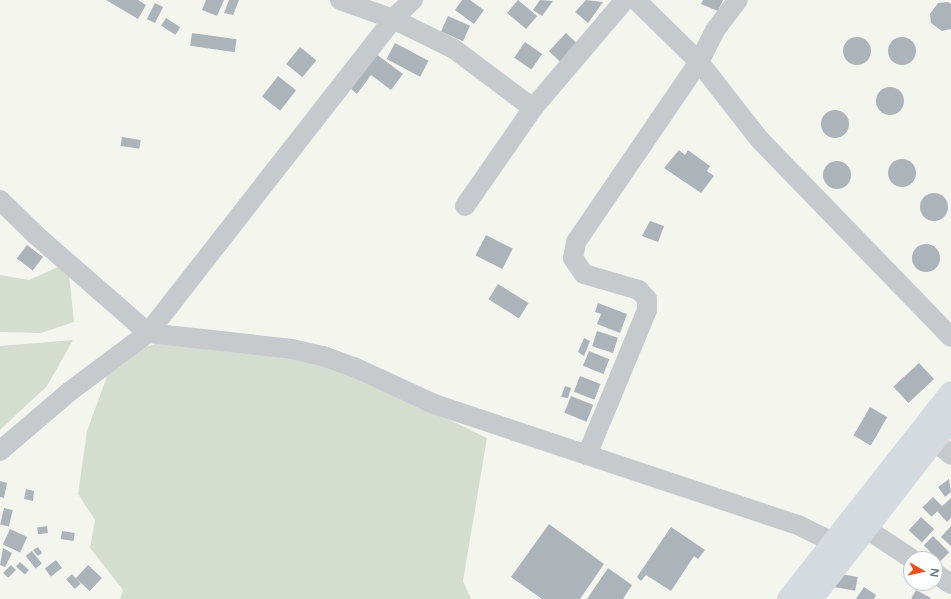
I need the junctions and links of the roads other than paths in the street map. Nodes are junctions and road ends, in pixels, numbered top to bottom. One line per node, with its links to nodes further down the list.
1 (340, 0): 6 (street)
2 (413, 0): 6 (street)
3 (625, 0): 8 (street)
4 (636, 0): 7 (street)
5 (738, 0): 7 (street)
6 (393, 19): 8 (street); 11 (street)
7 (699, 62): 12 (street); 17 (street)
8 (533, 108): 10 (street)
9 (0, 200): 11 (street)
10 (465, 206)
11 (148, 333): 16 (street); 17 (street)
12 (951, 337)
13 (951, 392): 18 (main road)
14 (951, 420): 15 (main road)
15 (943, 448): 18 (main road)
16 (0, 451)
17 (587, 455): 19 (street)
18 (858, 524): 19 (main road); 20 (street); 22 (main road)
19 (833, 542): 21 (main road)
20 (903, 553)
21 (788, 599)
22 (812, 599)

